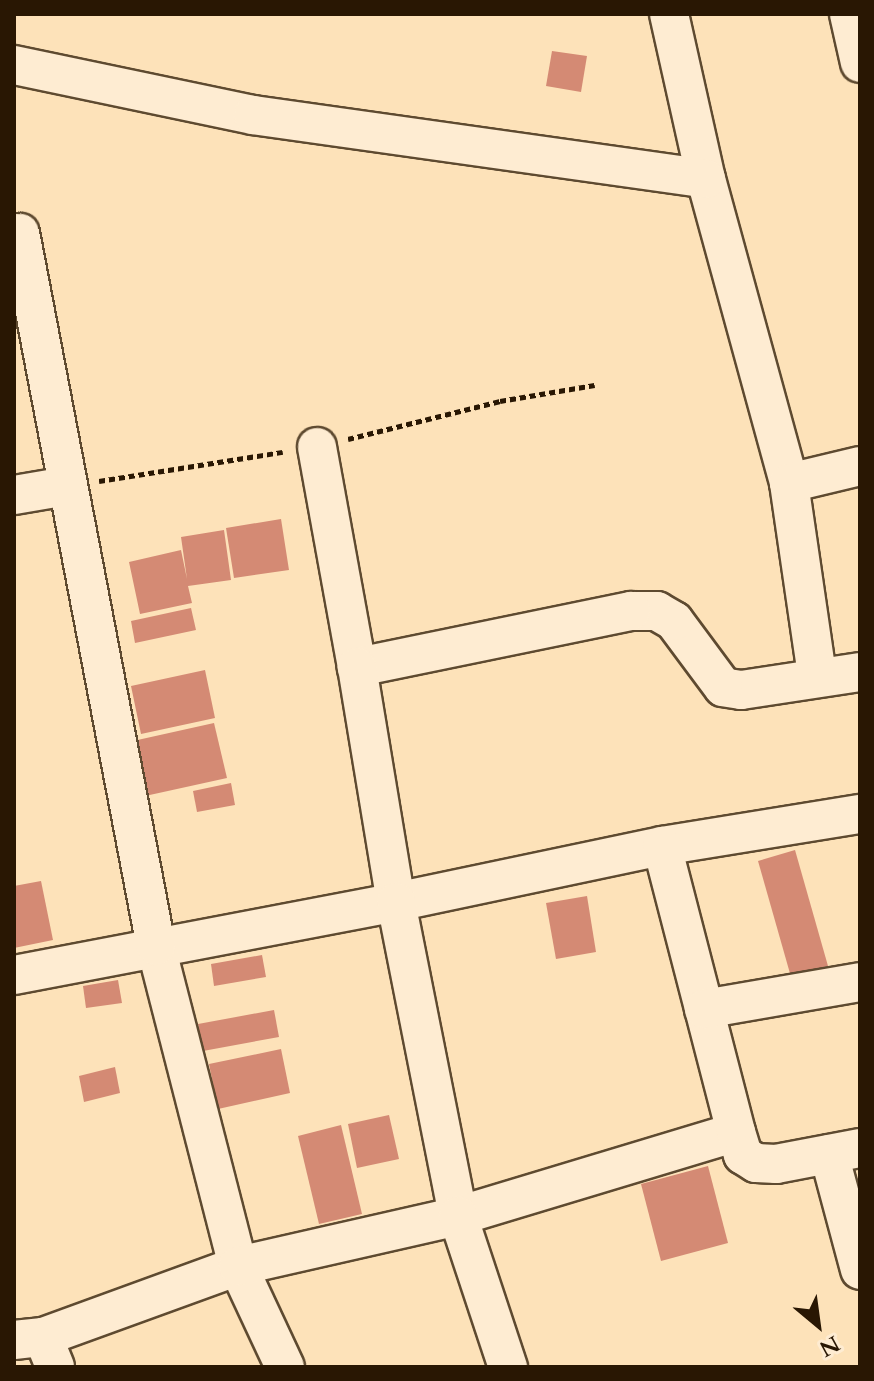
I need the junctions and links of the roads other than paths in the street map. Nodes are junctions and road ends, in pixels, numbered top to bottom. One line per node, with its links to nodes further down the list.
1 (669, 14): 5 (street)
2 (849, 14): 3 (street)
3 (860, 63)
4 (14, 65): 5 (street)
5 (706, 179): 9 (street)
6 (20, 233): 10 (street)
7 (317, 447): 12 (street)
8 (860, 466): 9 (street)
9 (789, 483): 14 (street)
10 (67, 486): 11 (street); 18 (street)
11 (14, 495)
12 (357, 667): 14 (street); 17 (street)
13 (860, 672): 14 (street)
14 (817, 676)
15 (860, 814): 16 (street)
16 (662, 846): 17 (street); 21 (street)
17 (396, 902): 18 (street); 24 (street)
18 (156, 946): 19 (street); 25 (street)
19 (14, 975)
20 (860, 982): 21 (street)
21 (704, 1009): 22 (street)
22 (736, 1132): 23 (street); 24 (street)
23 (844, 1151): 26 (street)
24 (458, 1216): 25 (street); 29 (street)
25 (238, 1266): 27 (street); 28 (street)
26 (860, 1270)
27 (37, 1348)
28 (285, 1367)
29 (508, 1367)

